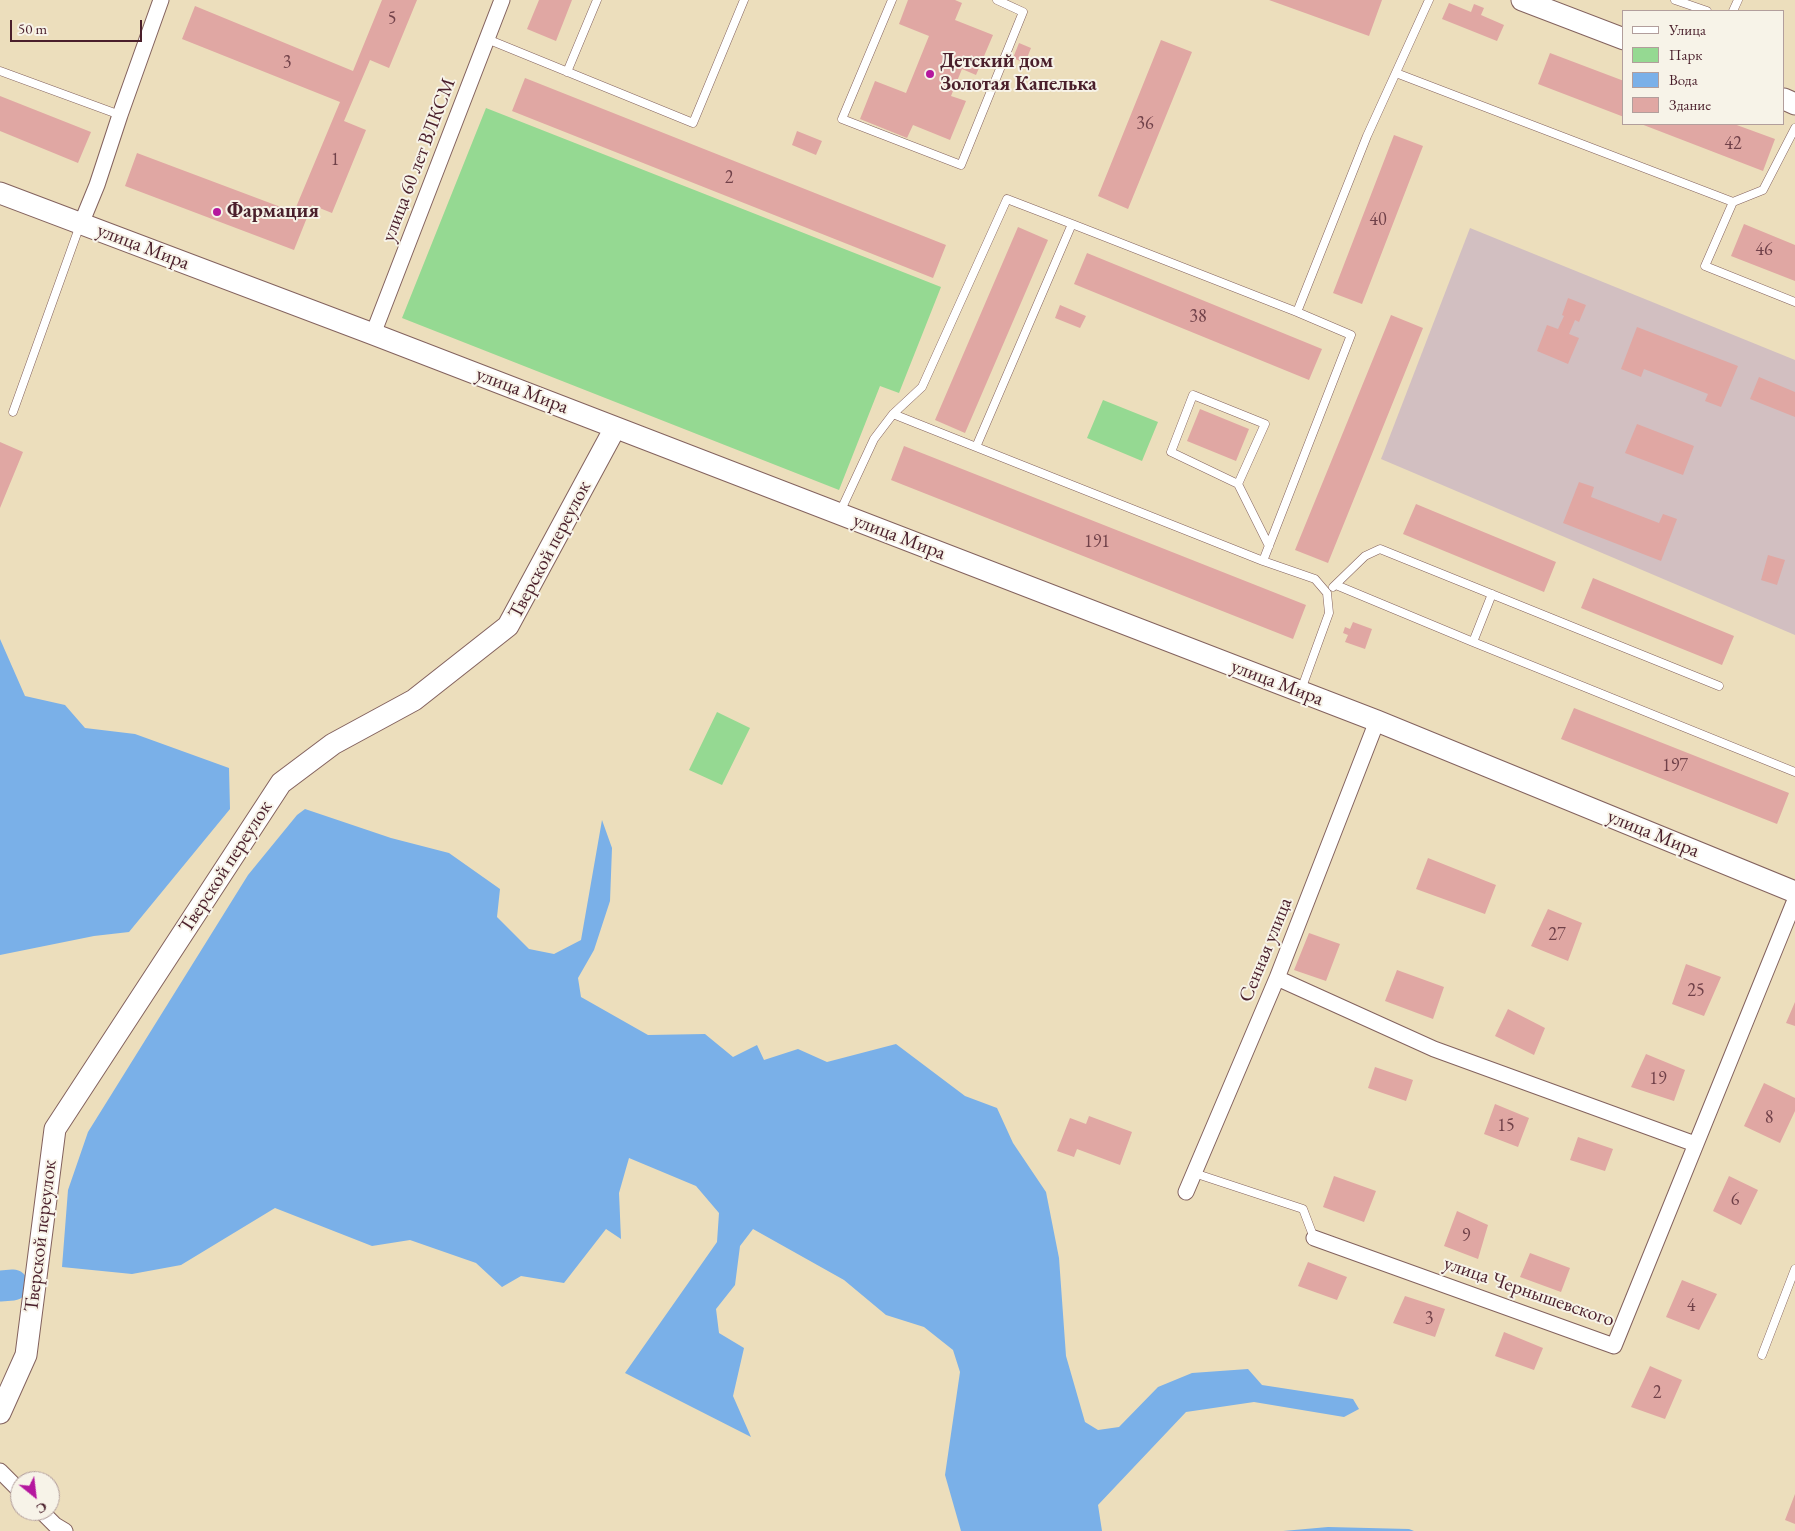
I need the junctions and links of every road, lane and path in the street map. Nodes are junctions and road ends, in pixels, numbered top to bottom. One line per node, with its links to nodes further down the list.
1 (160, 0): 16 (street)
2 (502, 0): 12 (street, улица 60 лет ВЛКСМ)
3 (597, 0): 14 (lane)
4 (744, 0): 14 (lane)
5 (892, 0): 6 (lane)
6 (997, 0)
7 (1429, 0): 15 (lane)
8 (1522, 0): 11 (street)
9 (1675, 0): 10 (lane)
10 (1704, 10)
11 (1622, 38)
12 (487, 39): 14 (lane); 24 (street, улица 60 лет ВЛКСМ)
13 (0, 71): 16 (lane)
14 (568, 72)
15 (1396, 73): 19 (lane); 23 (lane)
16 (120, 115): 20 (street)
17 (1795, 128): 19 (lane)
18 (0, 193): 20 (street, улица Мира)
19 (1733, 202): 22 (lane)
20 (81, 224): 24 (street, улица Мира); 25 (lane)
21 (1072, 224): 23 (lane); 26 (lane); 28 (lane)
22 (1795, 302)
23 (1297, 312): 31 (lane)
24 (373, 334): 27 (street, улица Мира)
25 (13, 412)
26 (893, 414): 28 (lane); 30 (lane)
27 (615, 428): 30 (street, улица Мира); 50 (street, Тверской переулок)
28 (976, 447): 32 (lane)
29 (1238, 484): 29 (lane); 31 (lane)
30 (839, 514): 38 (street, улица Мира)
31 (1269, 546): 32 (lane)
32 (1263, 562): 34 (lane)
33 (1336, 585): 34 (lane); 35 (lane); 36 (lane)
34 (1326, 593): 38 (lane)
35 (1492, 594): 36 (lane); 37 (lane)
36 (1473, 642): 40 (lane)
37 (1719, 686)
38 (1300, 692): 39 (street, улица Мира)
39 (1377, 721): 41 (street, улица Мира); 43 (street, Сенная улица)
40 (1795, 772)
41 (1795, 892)
42 (1795, 900): 44 (street, улица Чернышевского)
43 (1276, 978): 44 (street); 45 (street, Сенная улица)
44 (1695, 1144): 47 (street, улица Чернышевского)
45 (1194, 1174): 46 (street, Сенная улица); 47 (lane)
46 (1186, 1192)
47 (1314, 1238)
48 (1795, 1269): 49 (lane)
49 (1762, 1355)
50 (0, 1413)
51 (0, 1471): 52 (street)
52 (10, 1481)
53 (51, 1521): 54 (street)
54 (65, 1531)

